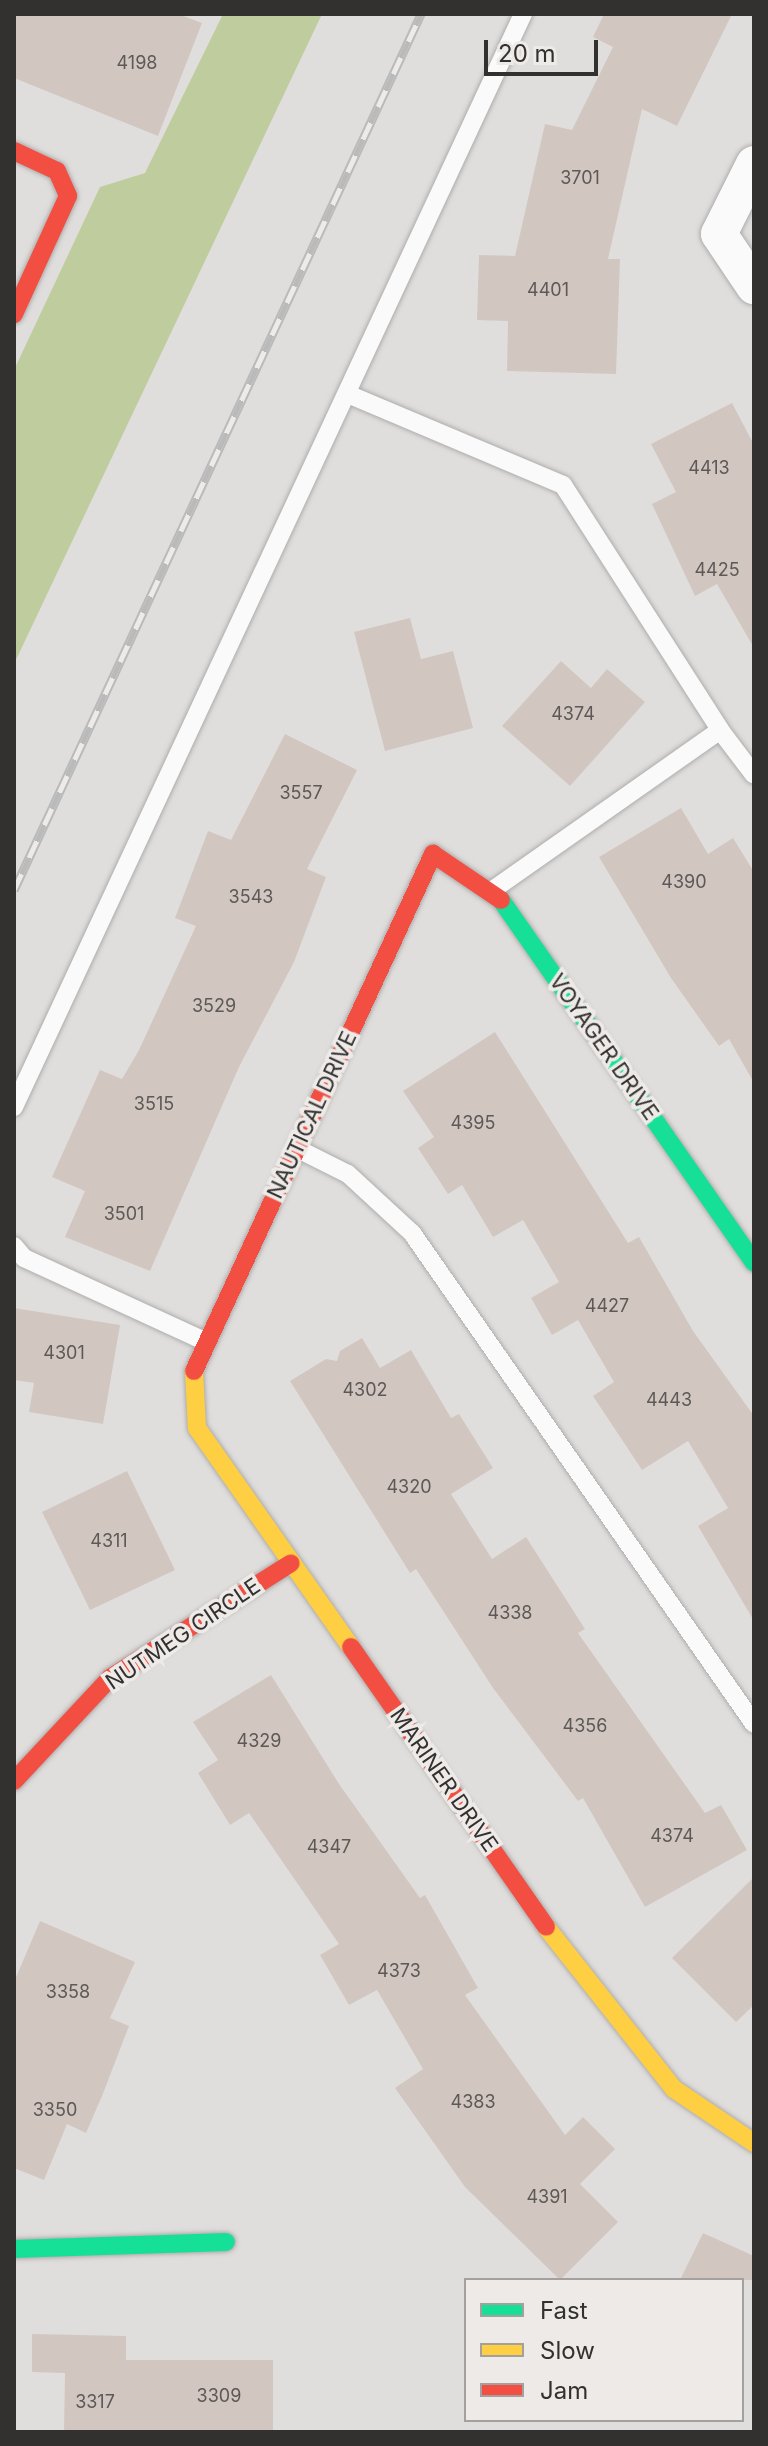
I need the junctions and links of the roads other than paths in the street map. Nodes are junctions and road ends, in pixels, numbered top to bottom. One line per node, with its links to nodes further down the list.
1 (523, 14): 6 (lane)
2 (14, 151): 5 (street)
3 (754, 164): 4 (street)
4 (754, 286)
5 (14, 314)
6 (350, 395): 7 (lane); 11 (lane)
7 (720, 730): 8 (lane); 10 (lane)
8 (754, 775)
9 (433, 854): 10 (street, VOYAGER DRIVE); 12 (street, NAUTICAL DRIVE)
10 (494, 889): 14 (street, VOYAGER DRIVE)
11 (14, 1107)
12 (296, 1148): 15 (street, NAUTICAL DRIVE); 18 (lane)
13 (14, 1246): 15 (lane)
14 (754, 1263)
15 (207, 1342): 16 (street, NAUTICAL DRIVE)
16 (192, 1376): 17 (street, MARINER DRIVE)
17 (291, 1563): 19 (street, NUTMEG CIRCLE); 20 (street, MARINER DRIVE)
18 (754, 1724)
19 (14, 1781)
20 (754, 2143)
21 (226, 2242): 22 (street)
22 (14, 2249)

